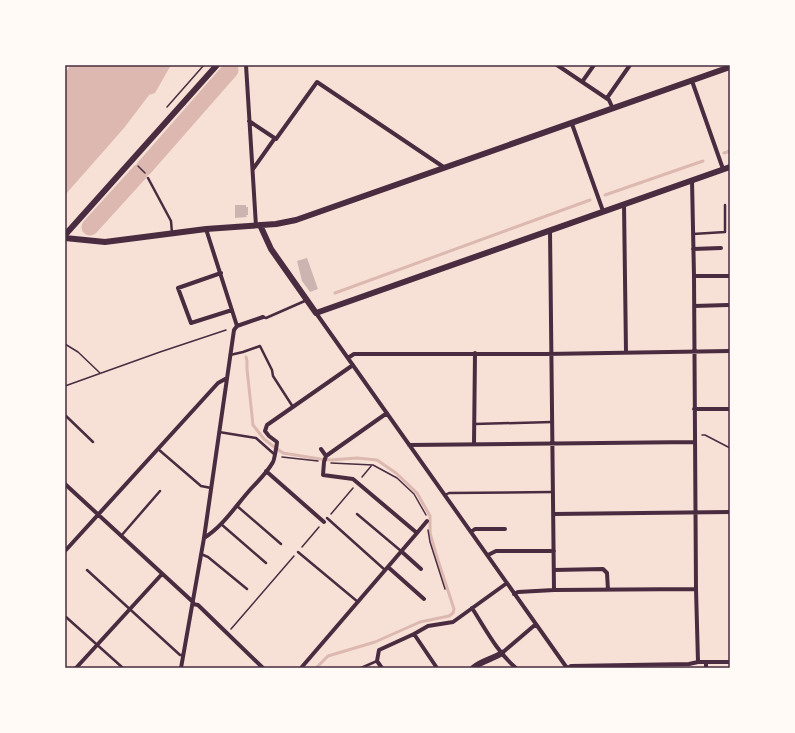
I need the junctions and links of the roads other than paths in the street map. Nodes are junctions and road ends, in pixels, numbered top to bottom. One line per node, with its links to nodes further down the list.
1 (217, 65): 28 (street)
2 (246, 65): 11 (street)
3 (558, 65): 8 (street)
4 (594, 65): 8 (street)
5 (630, 65): 9 (street)
6 (730, 67): 7 (street)
7 (692, 81): 10 (street); 17 (street)
8 (582, 82): 9 (street)
9 (606, 98): 10 (street)
10 (613, 109): 12 (street)
11 (249, 121): 13 (street); 16 (street)
12 (572, 124): 15 (street); 22 (street)
13 (275, 138): 15 (street); 16 (street)
14 (730, 167): 17 (street)
15 (445, 168): 23 (street)
16 (253, 169): 23 (street)
17 (723, 169): 19 (street)
18 (149, 177): 26 (lane)
19 (692, 180): 20 (street); 27 (street)
20 (624, 204): 22 (street); 44 (street)
21 (725, 205): 27 (lane)
22 (602, 211): 25 (street)
23 (258, 226): 24 (street); 35 (street)
24 (206, 229): 26 (street); 32 (street)
25 (550, 230): 39 (street); 46 (street)
26 (172, 234): 29 (street)
27 (693, 234): 31 (street)
28 (65, 235)
29 (65, 238)
30 (722, 248): 31 (street)
31 (693, 249): 33 (street)
32 (221, 273): 38 (street); 38 (street)
33 (694, 276): 34 (street); 37 (street)
34 (730, 276)
35 (307, 300): 39 (street); 40 (lane)
36 (728, 305): 37 (street)
37 (694, 306): 42 (street)
38 (232, 310): 41 (street)
39 (316, 313): 48 (street)
40 (263, 317): 41 (street)
41 (235, 328): 47 (street)
42 (694, 351): 43 (street); 44 (street); 52 (street)
43 (730, 351)
44 (626, 352): 46 (street)
45 (475, 353): 46 (street); 48 (street); 57 (street)
46 (552, 354): 56 (street)
47 (230, 355): 50 (street); 51 (lane)
48 (348, 358): 49 (street)
49 (353, 365): 51 (street); 54 (street)
50 (227, 378): 58 (street); 64 (street)
51 (293, 407): 66 (street)
52 (694, 409): 53 (street); 60 (street)
53 (730, 409)
54 (388, 413): 63 (street); 67 (street)
55 (65, 415): 59 (lane)
56 (552, 422): 57 (lane); 61 (street)
57 (474, 424): 62 (street)
58 (219, 432): 66 (lane); 70 (street)
59 (93, 442)
60 (694, 442): 61 (street); 76 (street)
61 (552, 443): 62 (street); 72 (street)
62 (474, 444): 63 (street)
63 (409, 445): 73 (street)
64 (158, 449): 70 (lane); 79 (street)
65 (321, 449): 67 (street)
66 (274, 454): 68 (street)
67 (326, 456): 85 (street)
68 (266, 471): 74 (street); 80 (street)
69 (65, 484): 79 (street)
70 (211, 488): 87 (street)
71 (160, 491): 86 (lane)
72 (552, 492): 73 (lane); 78 (street)
73 (445, 495): 84 (street)
74 (236, 506): 82 (street); 88 (lane)
75 (730, 512): 76 (street)
76 (695, 513): 78 (street); 103 (street)
77 (357, 514): 90 (lane)
78 (553, 514): 91 (street)
79 (98, 515): 86 (street); 89 (street)
80 (325, 520): 96 (lane)
81 (427, 521): 85 (street)
82 (220, 524): 87 (street); 95 (lane)
83 (505, 529): 84 (street)
84 (471, 532): 94 (street)
85 (416, 533): 90 (street)
86 (121, 536): 100 (street)
87 (204, 538): 93 (street)
88 (281, 544)
89 (65, 551)
90 (401, 551): 96 (street); 97 (street)
91 (554, 551): 94 (street); 99 (street)
92 (298, 552): 108 (lane)
93 (201, 554): 102 (lane); 109 (street)
94 (488, 556): 101 (street)
95 (266, 563)
96 (387, 569): 107 (street); 108 (street)
97 (421, 569)
98 (87, 570): 111 (lane)
99 (554, 570): 104 (street); 105 (street)
100 (162, 574): 109 (street); 111 (street)
101 (506, 583): 106 (street); 110 (street)
102 (247, 589)
103 (696, 589): 105 (street); 119 (street)
104 (554, 590): 105 (street); 106 (street)
105 (608, 590)
106 (514, 594): 113 (street)
107 (424, 599)
108 (358, 602): 126 (street)
109 (193, 603): 117 (street); 125 (street)
110 (472, 608): 114 (street); 116 (street)
111 (128, 609): 115 (street); 117 (lane)
112 (65, 618): 115 (lane)
113 (536, 624): 116 (street); 132 (street)
114 (414, 634): 118 (street); 129 (street)
115 (97, 644): 122 (street); 123 (lane)
116 (502, 653): 130 (street); 131 (street)
117 (184, 656): 124 (street)
118 (377, 661): 127 (lane); 128 (street)
119 (698, 662): 120 (street); 132 (street)
120 (706, 662): 121 (street); 133 (street)
121 (730, 662)
122 (76, 668)
123 (123, 668)
124 (181, 668)
125 (263, 668)
126 (302, 668)
127 (361, 668)
128 (382, 668)
129 (437, 668)
130 (473, 668)
131 (516, 668)
132 (567, 668)
133 (706, 668)

